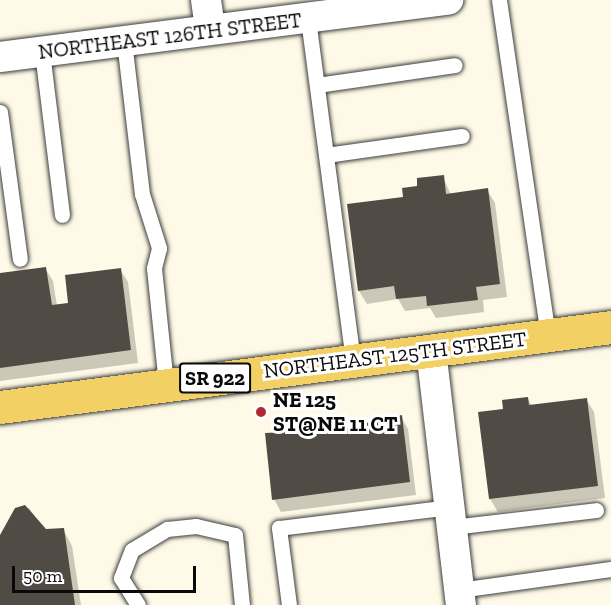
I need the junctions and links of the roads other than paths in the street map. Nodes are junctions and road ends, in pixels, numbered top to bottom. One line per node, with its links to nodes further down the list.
1 (206, 0): 5 (street)
2 (448, 0): 4 (street, NORTHEAST 126TH STREET)
3 (498, 0): 17 (lane)
4 (308, 19): 5 (street, NORTHEAST 126TH STREET); 10 (lane)
5 (210, 30): 6 (street, NORTHEAST 126TH STREET)
6 (124, 41): 7 (street, NORTHEAST 126TH STREET); 20 (lane)
7 (42, 52): 8 (street, NORTHEAST 126TH STREET); 14 (lane)
8 (0, 55)
9 (455, 65): 10 (lane)
10 (317, 85): 13 (lane)
11 (0, 112): 15 (lane)
12 (462, 136): 13 (lane)
13 (326, 155): 19 (lane)
14 (63, 215)
15 (20, 259)
16 (611, 327): 17 (main road, NORTHEAST 125TH STREET / SR 922)
17 (548, 335): 18 (main road, NORTHEAST 125TH STREET / SR 922)
18 (431, 350): 19 (main road, NORTHEAST 125TH STREET / SR 922); 23 (street)
19 (353, 360): 20 (main road, NORTHEAST 125TH STREET / SR 922)
20 (166, 385): 21 (main road, NORTHEAST 125TH STREET / SR 922)
21 (0, 407)
22 (596, 510): 23 (lane)
23 (451, 517): 25 (street); 28 (lane)
24 (611, 569): 25 (lane)
25 (460, 597)
26 (138, 605): 27 (lane)
27 (242, 605)
28 (289, 605)

